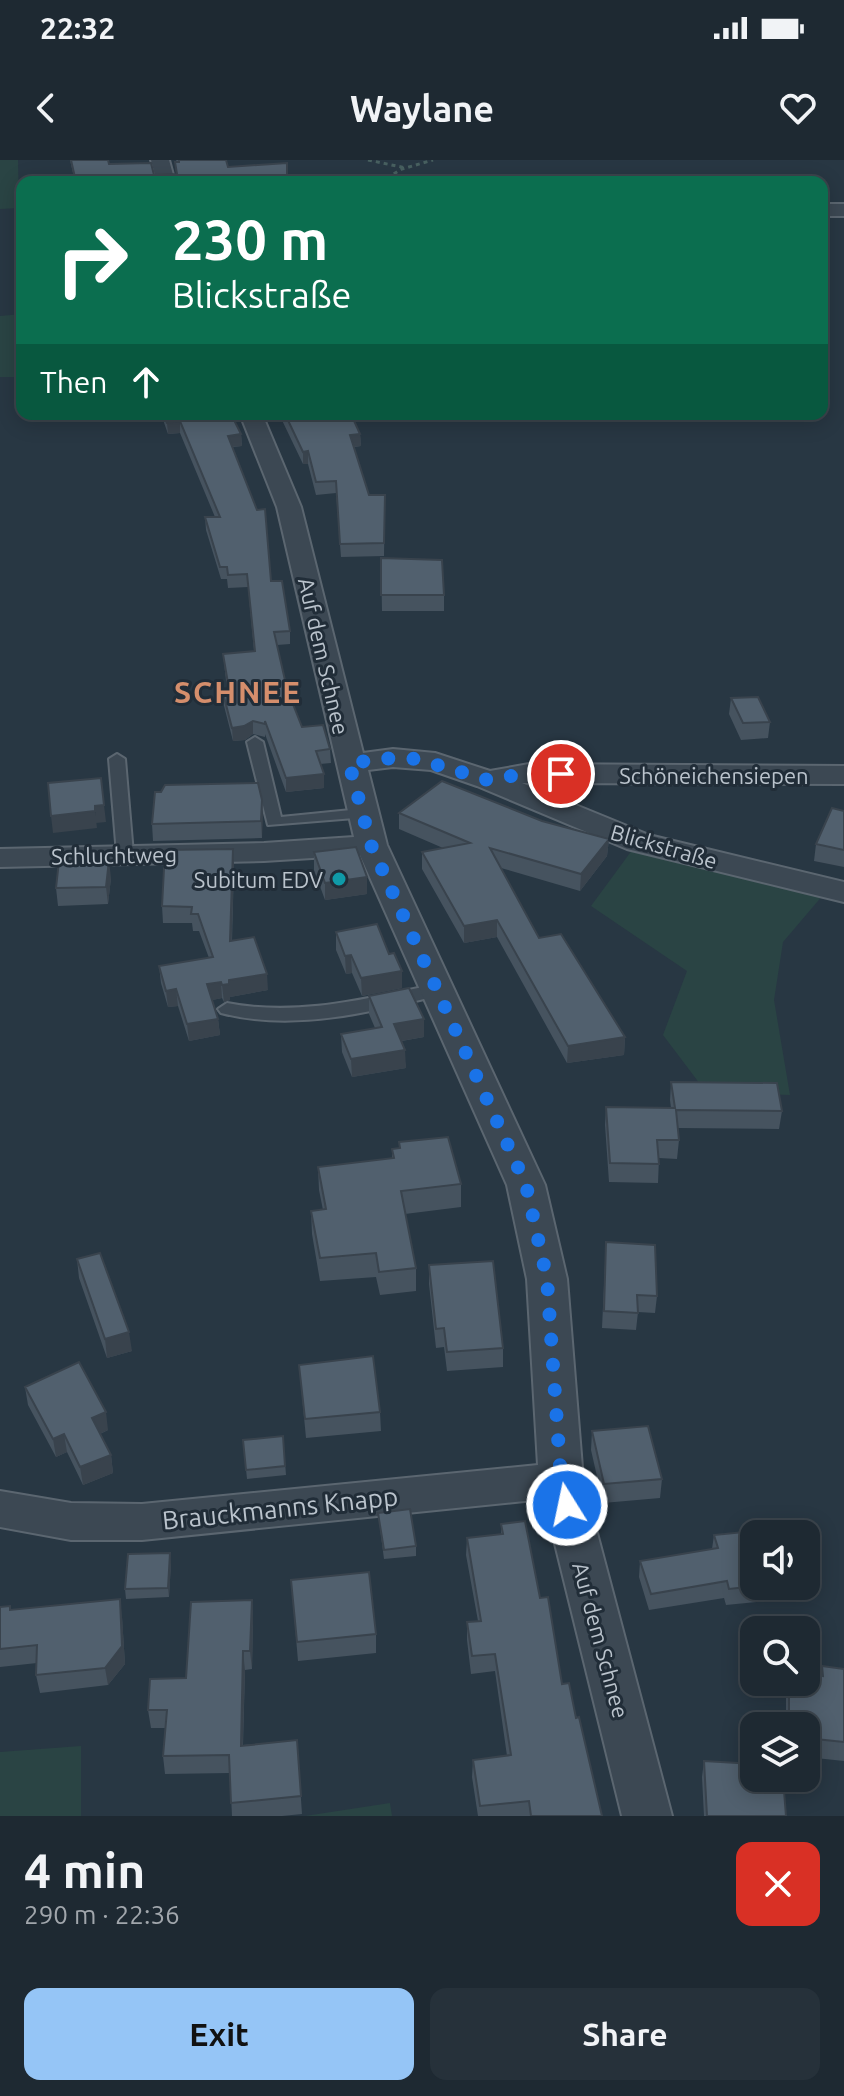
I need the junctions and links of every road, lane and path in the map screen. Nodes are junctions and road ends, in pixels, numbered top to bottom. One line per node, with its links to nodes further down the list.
1 (368, 160): 3 (path)
2 (433, 160): 3 (path)
3 (407, 168): 4 (path)
4 (392, 176)
5 (253, 420): 8 (street, Auf dem Schnee)
6 (255, 742): 11 (lane)
7 (117, 759): 12 (lane)
8 (349, 763): 10 (street, Blickstraße); 11 (street, Auf dem Schnee)
9 (844, 775): 10 (street, Schöneichensiepen)
10 (488, 780): 14 (street, Blickstraße)
11 (366, 829): 12 (street, Schluchtweg); 15 (street, Auf dem Schnee)
12 (125, 854): 13 (street, Schluchtweg)
13 (0, 858)
14 (844, 892)
15 (438, 990): 16 (lane); 17 (street, Auf dem Schnee)
16 (227, 1009)
17 (561, 1480): 18 (street, Brauckmanns Knapp); 19 (street, Auf dem Schnee)
18 (0, 1509)
19 (647, 1816)

